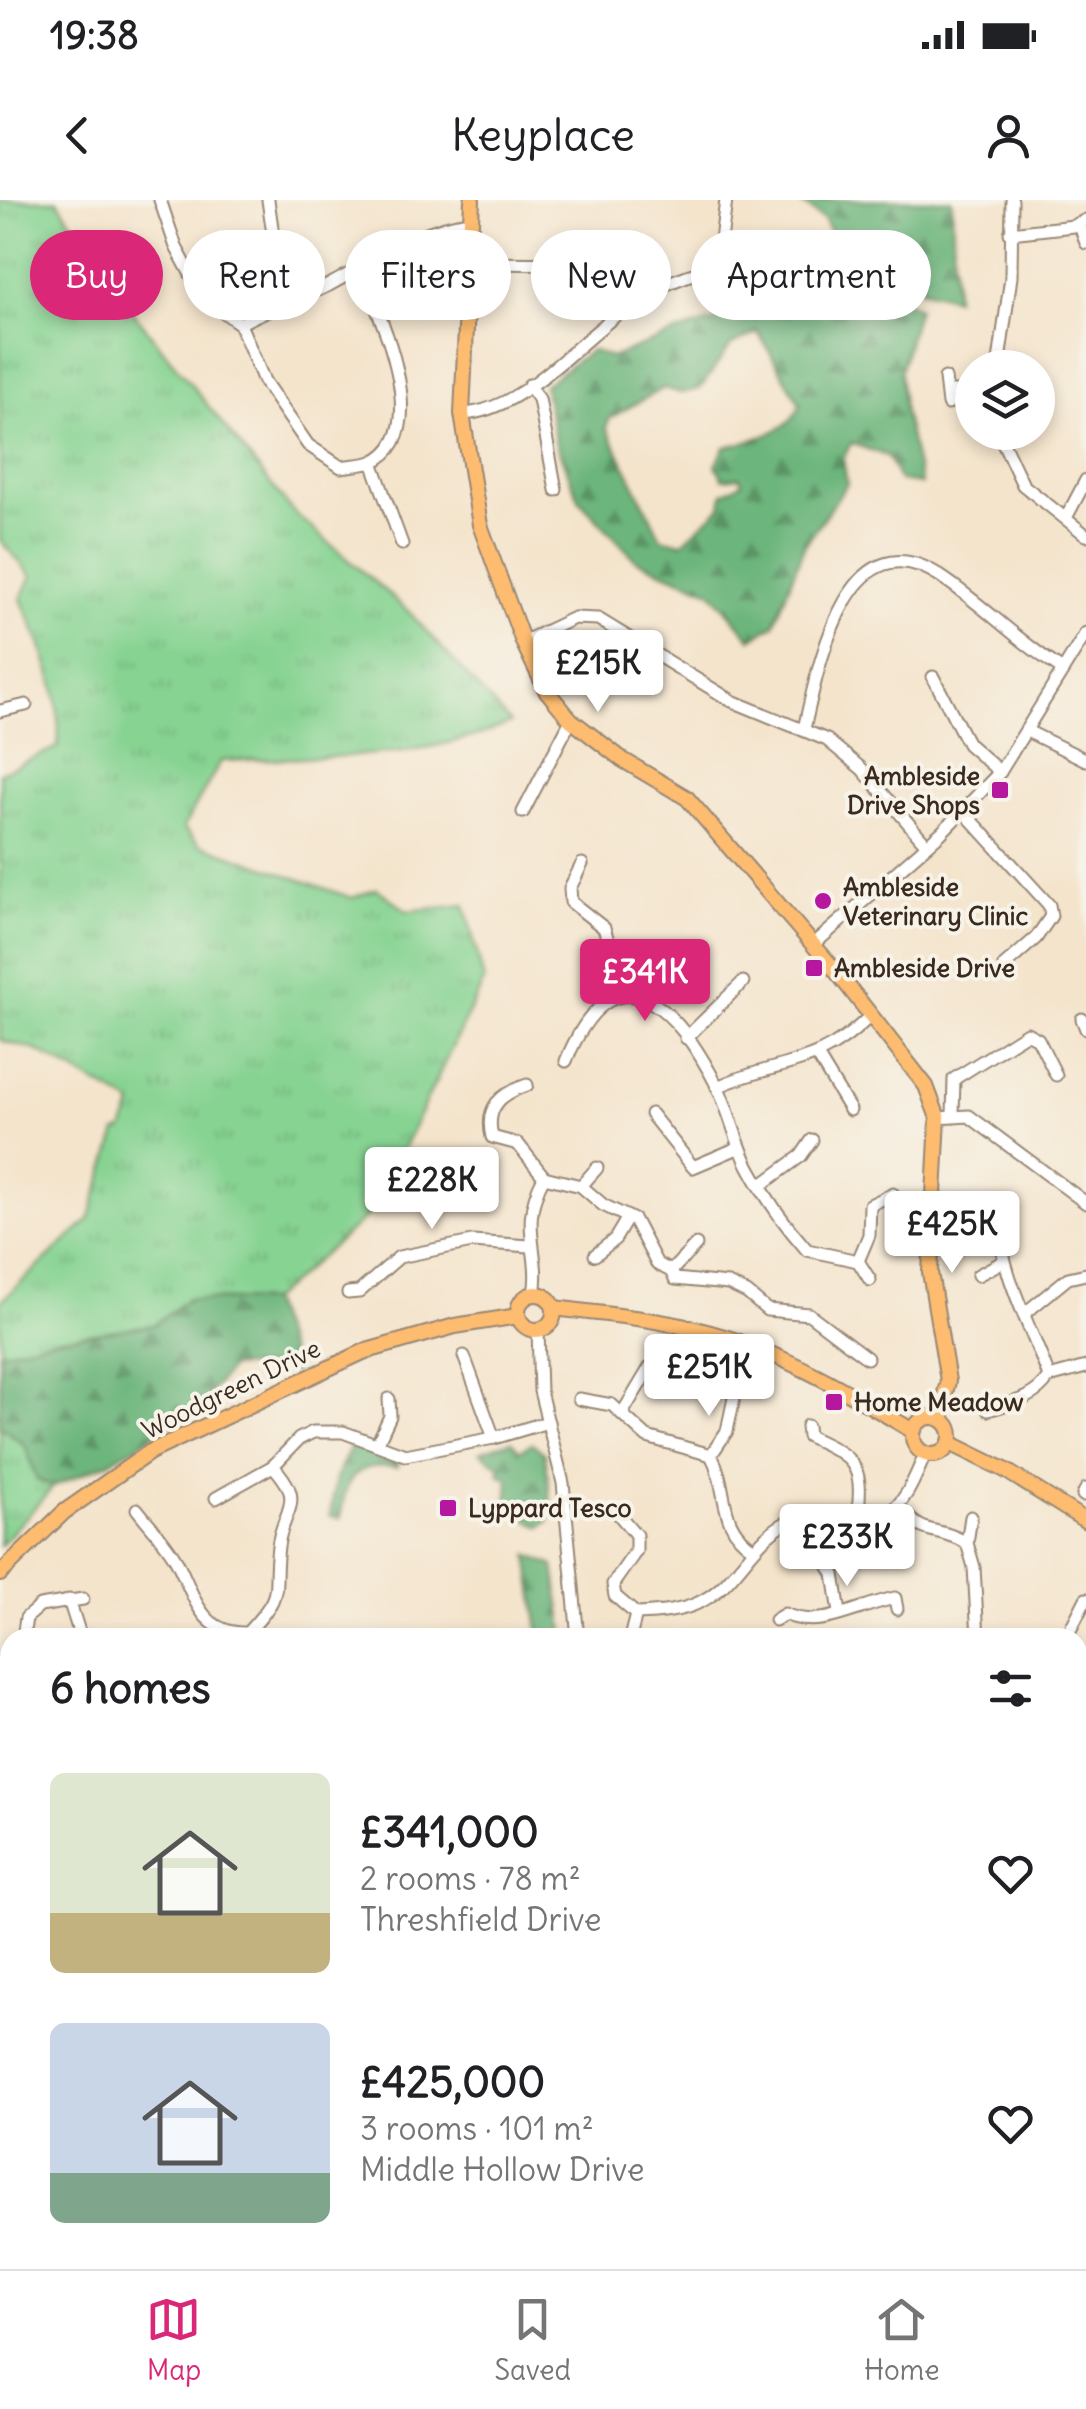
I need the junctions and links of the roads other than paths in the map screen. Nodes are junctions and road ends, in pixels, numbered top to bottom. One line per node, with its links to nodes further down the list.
1 (160, 200): 18 (street)
2 (268, 200): 8 (street)
3 (472, 200): 6 (main road)
4 (726, 200): 11 (street)
5 (1012, 200): 12 (street)
6 (471, 222): 9 (street); 10 (main road)
7 (1083, 222): 12 (street); 13 (street)
8 (272, 230)
9 (432, 230)
10 (471, 230)
11 (722, 230)
12 (1010, 233): 19 (street)
13 (1086, 243)
14 (691, 275): 21 (street)
15 (249, 320): 18 (street)
16 (382, 320): 25 (street)
17 (466, 320): 23 (main road)
18 (240, 324): 25 (street)
19 (1001, 350)
20 (945, 378): 22 (street)
21 (529, 384): 23 (street); 27 (street)
22 (955, 396)
23 (462, 414): 32 (main road)
24 (1007, 450): 28 (street)
25 (372, 462): 30 (street)
26 (1086, 480): 28 (street)
27 (556, 490)
28 (1066, 518): 29 (street)
29 (1086, 535)
30 (402, 544)
31 (1086, 633): 33 (street)
32 (523, 642): 37 (main road); 38 (street)
33 (1063, 670): 38 (street); 39 (street)
34 (933, 683): 41 (street)
35 (26, 704): 36 (street)
36 (0, 711)
37 (571, 720): 42 (street); 46 (main road)
38 (804, 729): 44 (street)
39 (1029, 732): 40 (street); 41 (street)
40 (1086, 760)
41 (1000, 772): 43 (street)
42 (523, 812)
43 (964, 812): 44 (street); 47 (street)
44 (927, 845): 46 (street)
45 (582, 864): 49 (street)
46 (813, 945): 50 (main road)
47 (1004, 966)
48 (743, 982): 51 (street)
49 (625, 994): 51 (street); 53 (street)
50 (870, 1016): 52 (street); 59 (main road)
51 (686, 1038): 56 (street)
52 (818, 1057): 56 (street); 57 (street)
53 (566, 1061)
54 (1056, 1075): 59 (street)
55 (527, 1085): 63 (street)
56 (717, 1087): 61 (street)
57 (850, 1110)
58 (651, 1114): 61 (street)
59 (946, 1116): 67 (street); 95 (main road)
60 (812, 1140): 65 (street)
61 (740, 1147): 65 (street)
62 (598, 1168): 64 (street)
63 (544, 1177): 64 (street); 71 (street)
64 (581, 1186): 68 (street)
65 (760, 1186): 73 (street)
66 (894, 1194): 73 (street)
67 (1086, 1203)
68 (628, 1217): 72 (street); 75 (street)
69 (998, 1221): 74 (street)
70 (696, 1245): 75 (street)
71 (530, 1246): 79 (street); 80 (street)
72 (594, 1255)
73 (858, 1260): 78 (street)
74 (1004, 1261): 76 (street); 82 (street)
75 (672, 1271): 86 (street)
76 (978, 1274)
77 (1086, 1274): 82 (street)
78 (870, 1280)
79 (348, 1293)
80 (534, 1294): 81 (main road); 83 (main road)
81 (554, 1308): 84 (main road); 98 (main road)
82 (1024, 1314): 89 (street)
83 (518, 1316): 84 (main road); 115 (main road, Woodgreen Drive)
84 (538, 1330): 96 (street)
85 (464, 1356): 99 (street)
86 (868, 1358)
87 (650, 1367): 94 (street)
88 (1086, 1367): 89 (street)
89 (1049, 1377): 93 (street)
90 (735, 1394): 102 (street)
91 (389, 1399): 100 (street)
92 (579, 1399): 94 (street)
93 (988, 1410)
94 (622, 1412): 102 (street)
95 (938, 1418): 98 (main road); 101 (main road)
96 (548, 1422): 99 (street); 125 (street)
97 (806, 1426): 111 (street)
98 (912, 1431): 103 (main road)
99 (494, 1438): 100 (street)
100 (378, 1442): 104 (street)
101 (950, 1443): 103 (main road); 112 (main road)
102 (711, 1455): 114 (street)
103 (926, 1455): 106 (street)
104 (273, 1466): 105 (street); 124 (street)
105 (216, 1498)
106 (898, 1506): 111 (street); 113 (street)
107 (137, 1509): 123 (street)
108 (620, 1516): 120 (street)
109 (800, 1516): 111 (street); 114 (street); 119 (street)
110 (972, 1517): 113 (street)
111 (857, 1518)
112 (1086, 1522)
113 (967, 1542): 127 (street)
114 (753, 1548): 120 (street)
115 (0, 1574)
116 (1086, 1599): 128 (street)
117 (897, 1609): 119 (street)
118 (780, 1613): 119 (street)
119 (840, 1613)
120 (636, 1614): 126 (street)
121 (24, 1628): 122 (street)
122 (80, 1628)
123 (222, 1628)
124 (253, 1628)
125 (577, 1628)
126 (632, 1628)
127 (977, 1628)
128 (1071, 1628)

